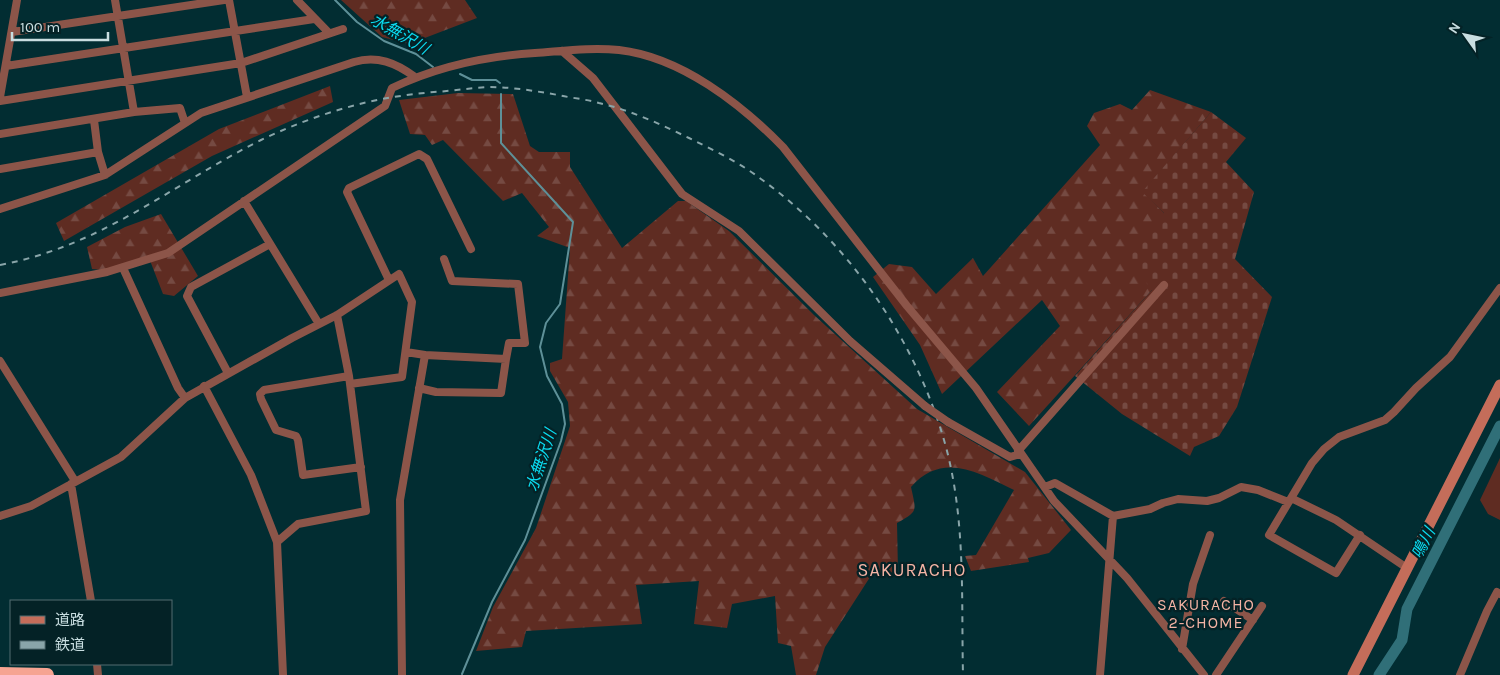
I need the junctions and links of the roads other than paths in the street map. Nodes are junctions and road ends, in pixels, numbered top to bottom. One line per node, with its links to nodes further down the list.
1 (17, 0): 10 (street)
2 (115, 0): 6 (street)
3 (224, 0): 6 (street)
4 (230, 0): 9 (street)
5 (298, 0): 7 (street)
6 (118, 16): 10 (street); 12 (street)
7 (314, 19): 9 (street); 11 (street)
8 (343, 29): 11 (street)
9 (234, 30): 12 (street); 14 (street)
10 (12, 32): 15 (street)
11 (329, 34): 14 (street)
12 (124, 49): 15 (street); 17 (street)
13 (562, 51): 16 (street); 49 (street, bridge); 49 (street)
14 (241, 63): 17 (street); 18 (street)
15 (6, 66): 19 (street)
16 (415, 77): 18 (street); 27 (street)
17 (129, 82): 19 (street); 20 (street)
18 (247, 97): 22 (street)
19 (0, 99)
20 (134, 112): 21 (street); 22 (street)
21 (94, 120): 23 (street); 24 (street)
22 (185, 123): 26 (street)
23 (0, 134)
24 (98, 152): 25 (street); 26 (street)
25 (0, 168)
26 (105, 175): 28 (street)
27 (244, 201): 29 (street); 32 (street)
28 (0, 209)
29 (270, 244): 38 (street); 43 (street)
30 (471, 249): 33 (street)
31 (444, 259): 41 (street)
32 (122, 268): 36 (street); 48 (street)
33 (389, 280): 37 (street); 39 (street)
34 (1164, 285): 49 (street)
35 (1500, 288): 53 (street)
36 (0, 293)
37 (337, 316): 38 (street); 44 (street)
38 (319, 324): 43 (street)
39 (406, 352): 40 (street); 44 (street)
40 (425, 355): 41 (street); 47 (street)
41 (506, 359): 47 (street)
42 (0, 361): 51 (street)
43 (228, 372): 46 (street)
44 (350, 380): 50 (street); 50 (street)
45 (1500, 385): 60 (street)
46 (204, 386): 48 (street); 58 (street)
47 (419, 388): 70 (street)
48 (185, 398): 51 (street)
49 (1019, 453): 52 (street)
50 (360, 467): 58 (street)
51 (73, 483): 54 (street); 62 (street)
52 (1044, 488): 55 (street); 59 (street)
53 (1290, 500): 55 (street); 57 (street); 57 (street)
54 (0, 516)
55 (1113, 516): 59 (street)
56 (1210, 535): 66 (street)
57 (1360, 536): 60 (street)
58 (277, 542): 69 (street)
59 (1110, 558): 66 (street); 71 (street)
60 (1407, 568): 74 (street)
61 (1500, 594): 75 (street)
62 (91, 600)
63 (1224, 601): 65 (street)
64 (1262, 606): 65 (street)
65 (1253, 620): 73 (street)
66 (1182, 649): 72 (street)
67 (0, 674): 68 (highway)
68 (47, 675)
69 (283, 675)
70 (402, 675)
71 (1100, 675)
72 (1204, 675)
73 (1216, 675)
74 (1353, 675)
75 (1460, 675)

